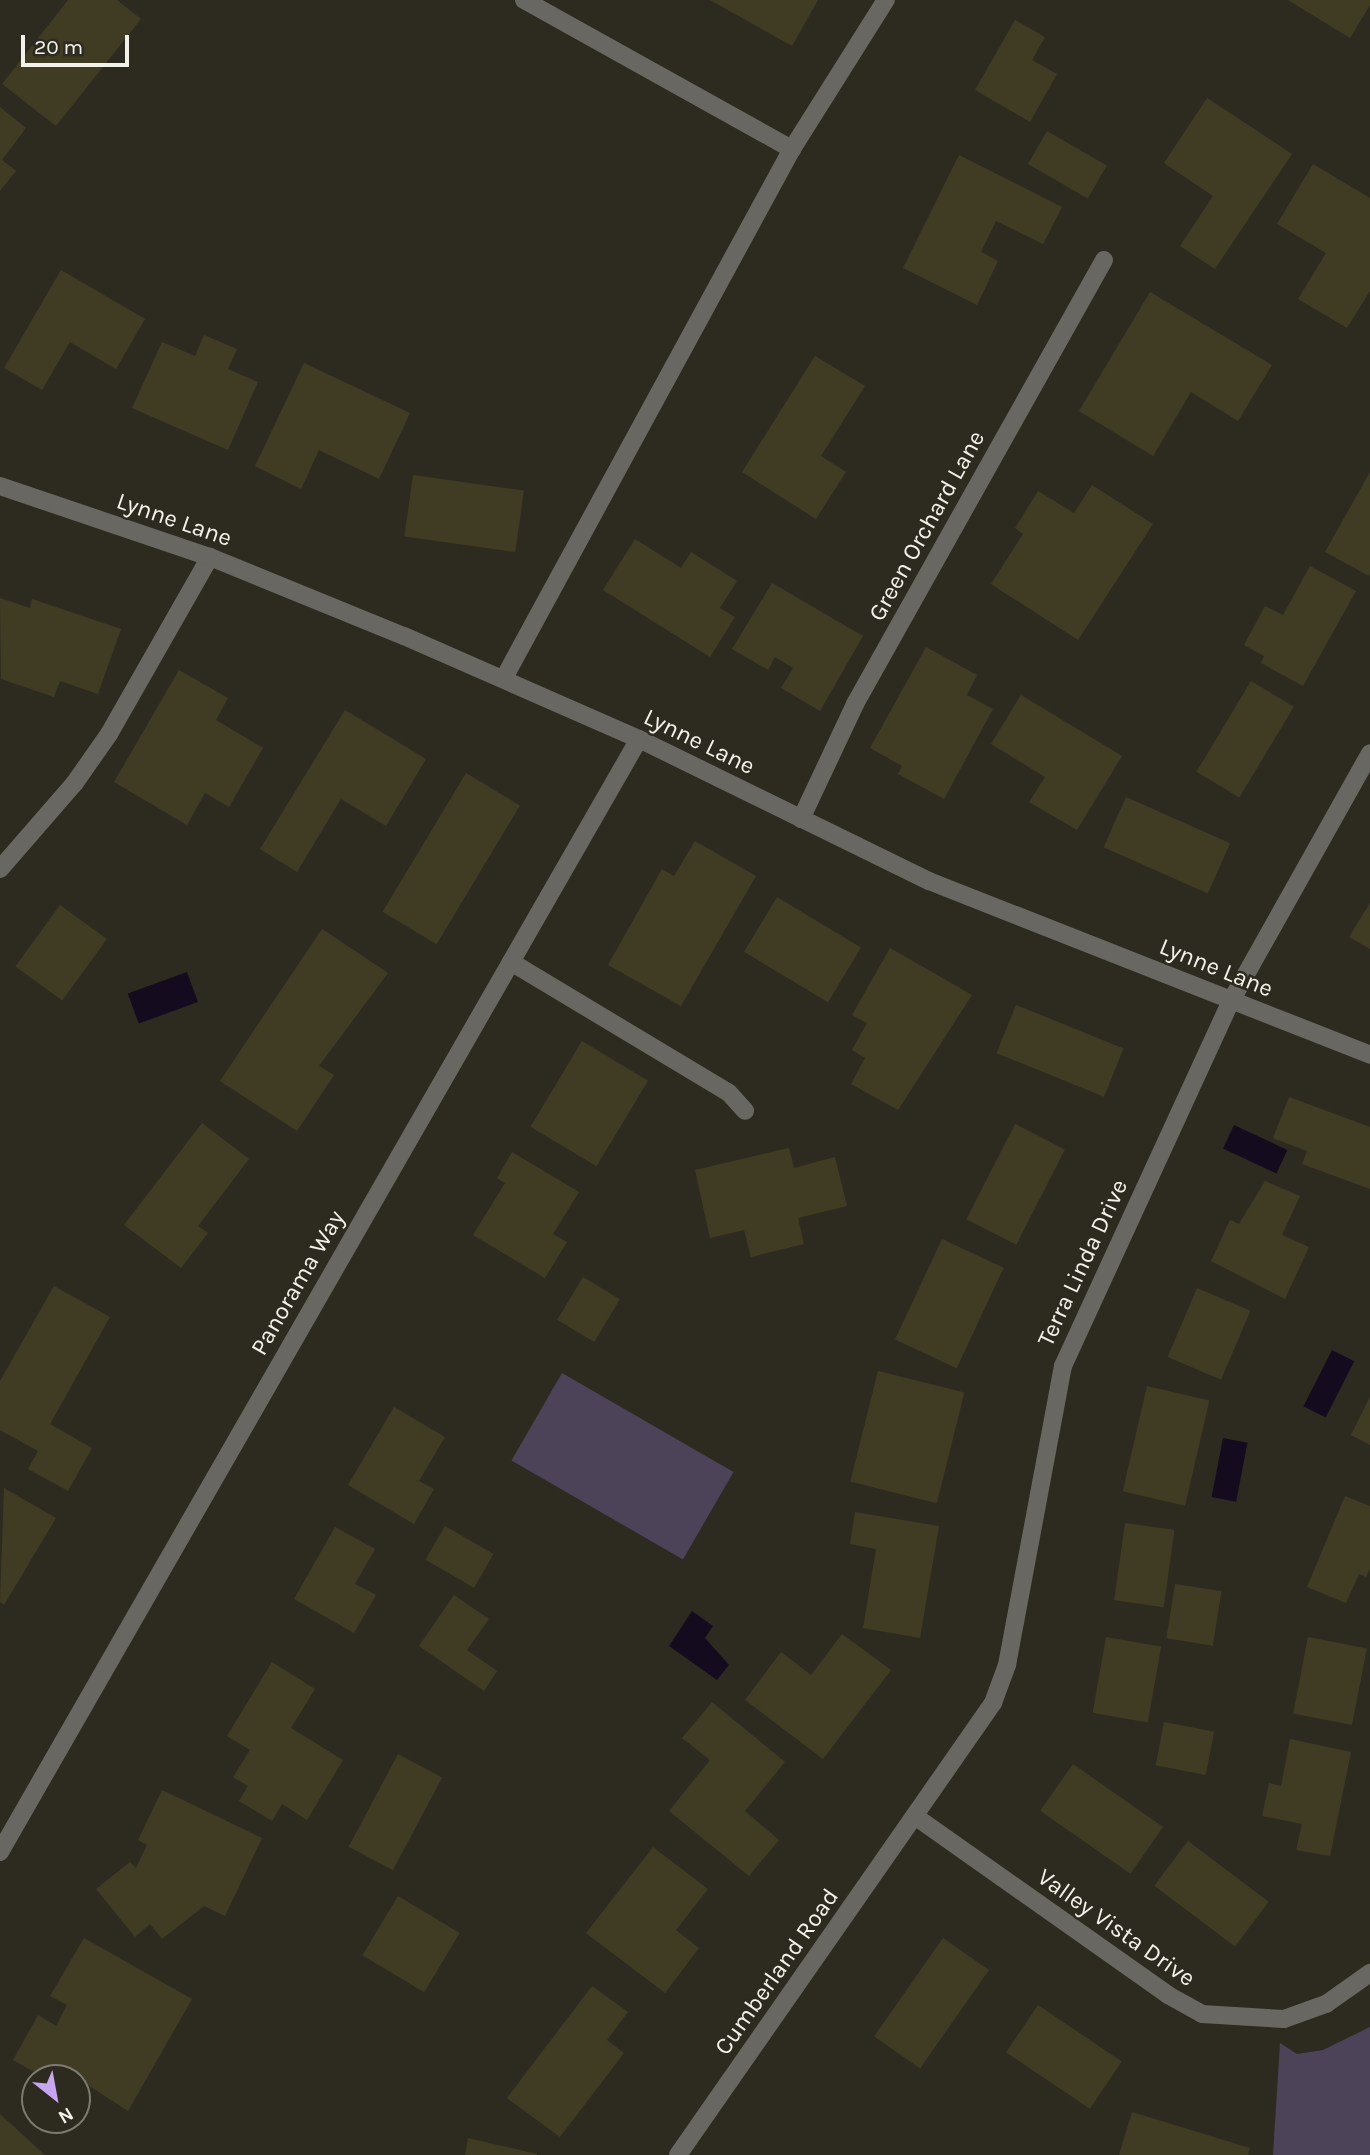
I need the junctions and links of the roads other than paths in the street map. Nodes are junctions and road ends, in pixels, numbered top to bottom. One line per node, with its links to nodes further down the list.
1 (524, 0): 3 (street)
2 (886, 0): 3 (street)
3 (792, 149): 7 (street)
4 (1104, 260): 10 (street, Green Orchard Lane)
5 (0, 486): 6 (street, Lynne Lane)
6 (210, 558): 7 (street, Lynne Lane); 11 (street)
7 (503, 678): 8 (street, Lynne Lane)
8 (639, 739): 10 (street, Lynne Lane); 12 (street, Panorama Way)
9 (1370, 753): 13 (street, Terra Linda Drive)
10 (801, 819): 13 (street, Lynne Lane)
11 (0, 869)
12 (511, 962): 15 (street); 17 (street, Panorama Way)
13 (1231, 1001): 14 (street, Lynne Lane); 16 (street, Terra Linda Drive)
14 (1370, 1055)
15 (745, 1111)
16 (916, 1817): 18 (street, Valley Vista Drive); 19 (street, Cumberland Road)
17 (0, 1852)
18 (1370, 1973)
19 (678, 2155)

